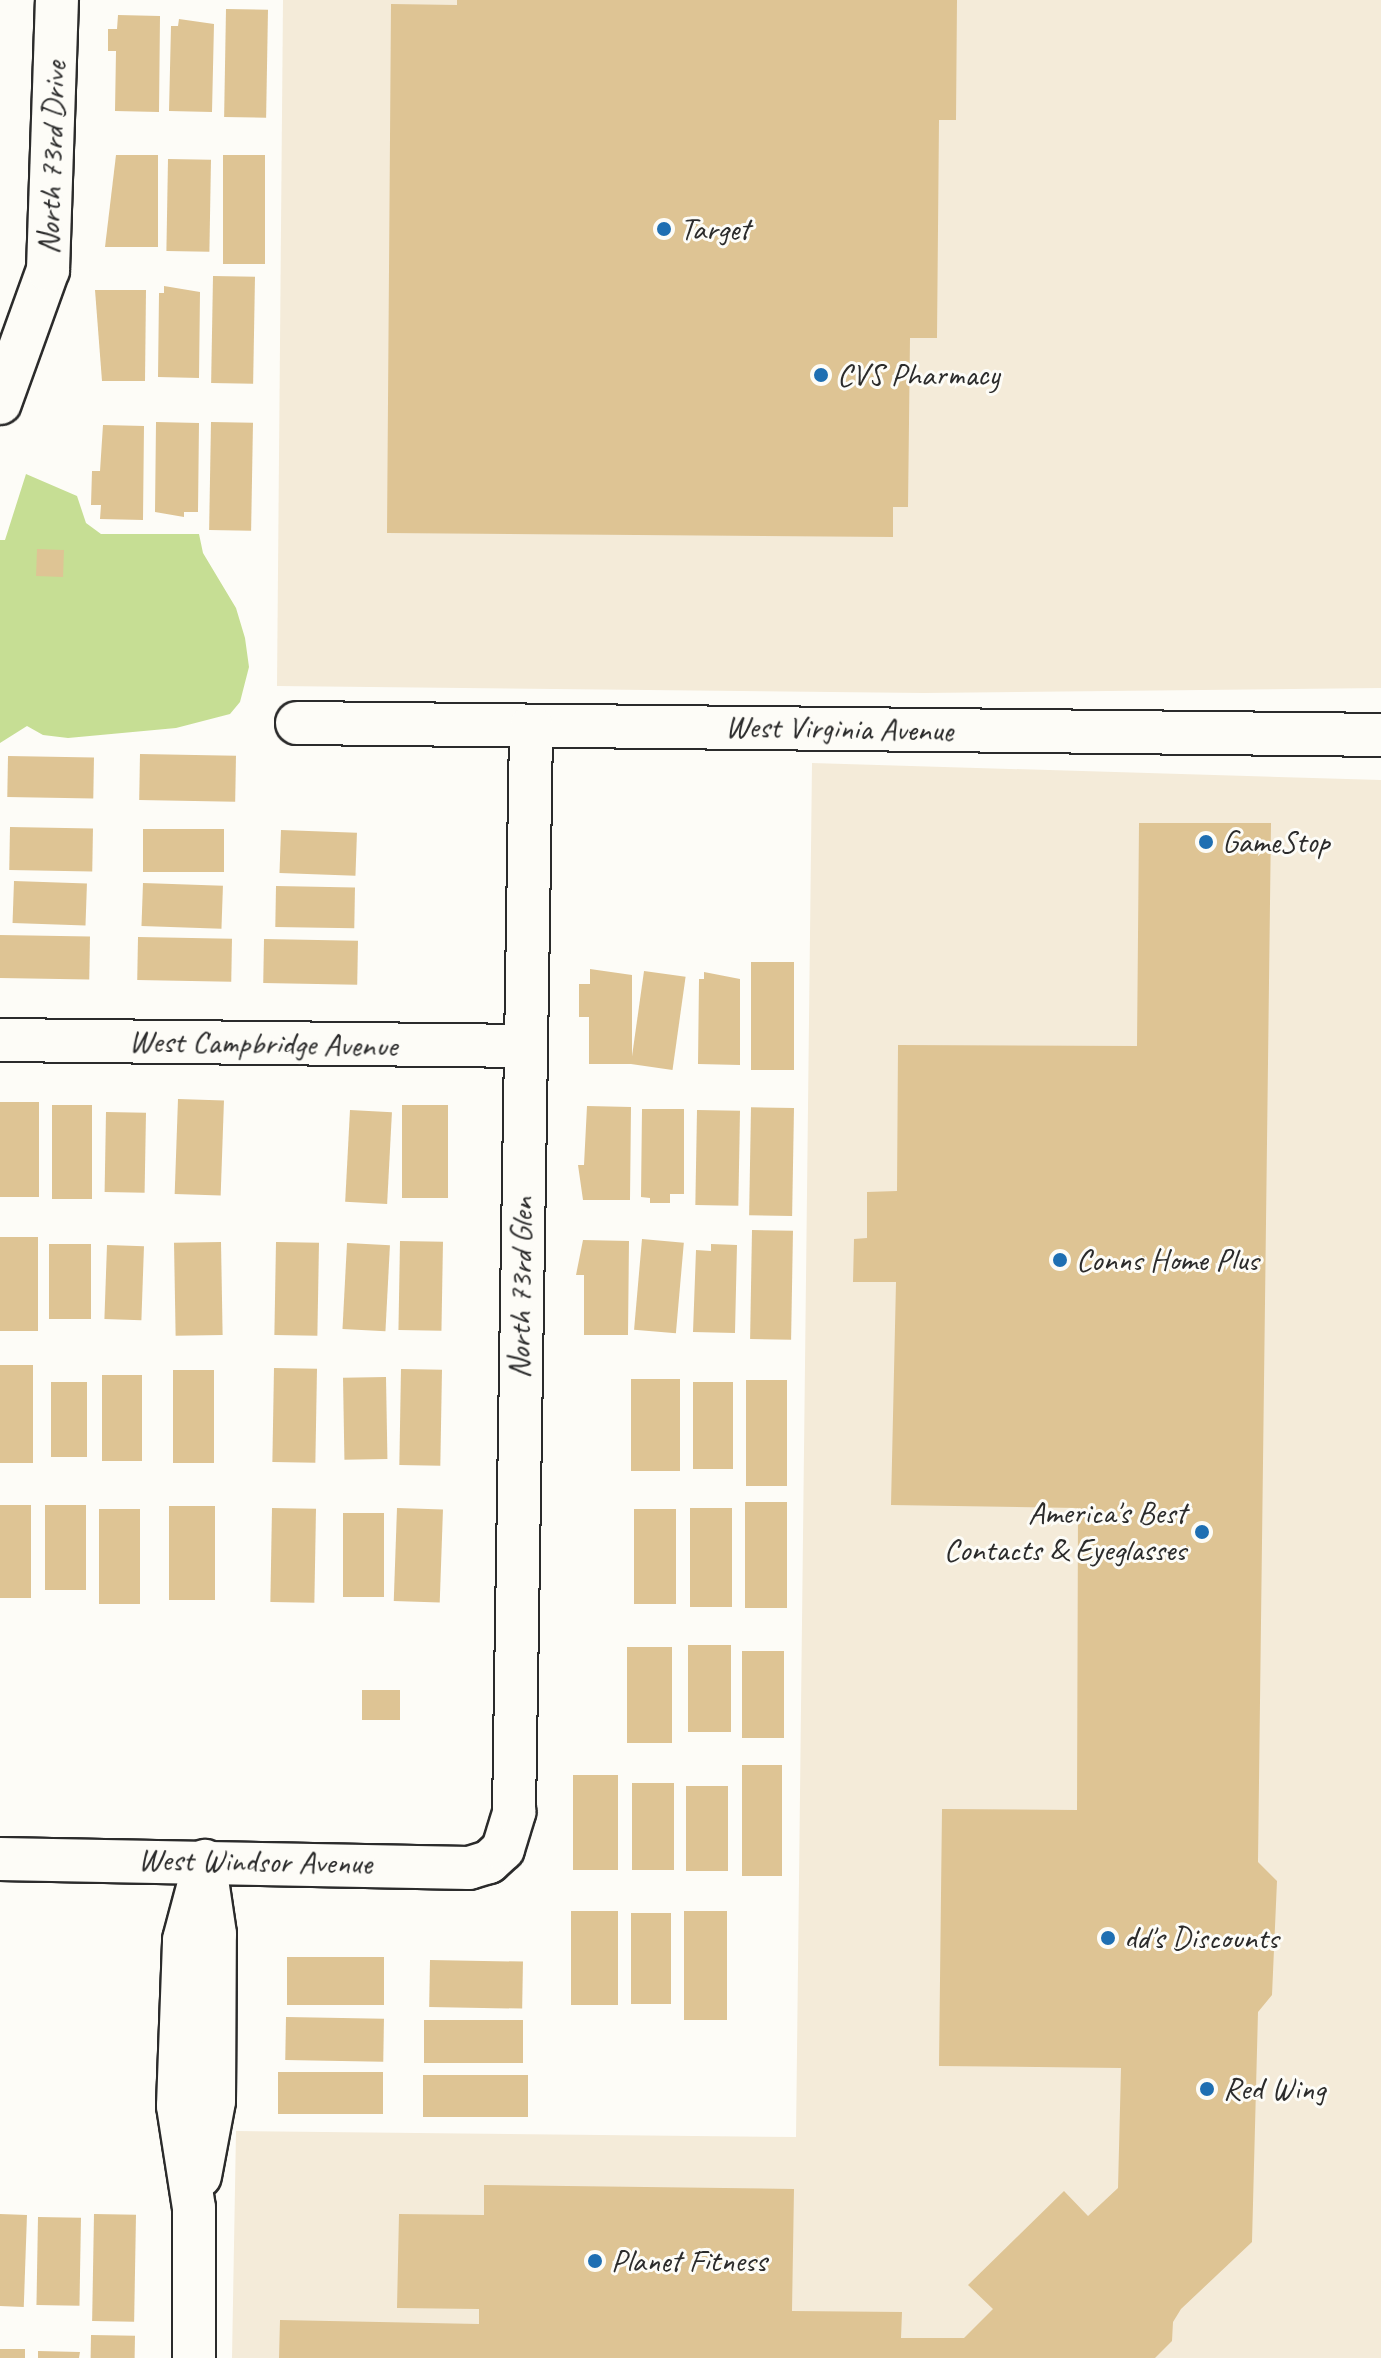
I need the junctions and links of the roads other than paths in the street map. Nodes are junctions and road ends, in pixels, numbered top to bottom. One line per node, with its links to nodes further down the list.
1 (57, 0): 2 (street, North 73rd Drive)
2 (0, 403)
3 (297, 723): 4 (street, West Virginia Avenue)
4 (531, 726): 5 (street, West Virginia Avenue); 7 (street, North 73rd Glen)
5 (1381, 735)
6 (0, 1040): 7 (street, West Campbridge Avenue)
7 (526, 1046): 8 (street, North 73rd Glen)
8 (503, 1849): 10 (street, West Windsor Avenue)
9 (0, 1859): 10 (street, West Windsor Avenue)
10 (205, 1861): 11 (street)
11 (194, 2358)

